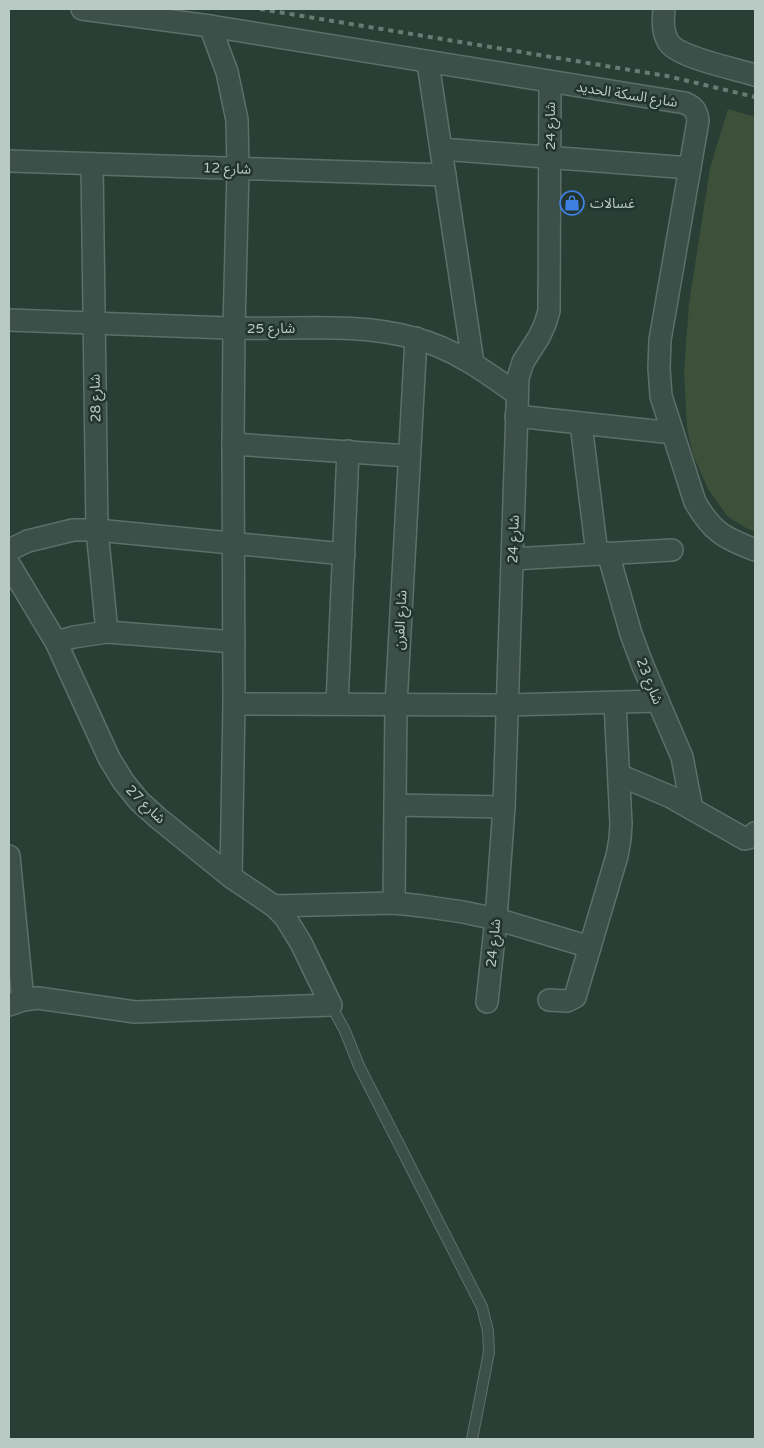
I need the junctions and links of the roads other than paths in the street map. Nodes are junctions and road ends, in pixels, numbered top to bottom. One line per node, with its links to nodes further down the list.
1 (82, 9): 3 (street, شارع السكة الحديد)
2 (664, 9): 5 (street)
3 (210, 26): 4 (street, شارع السكة الحديد); 12 (street)
4 (428, 62): 6 (street, شارع السكة الحديد); 7 (street)
5 (755, 75)
6 (550, 82): 8 (street, شارع 24); 11 (street, شارع السكة الحديد)
7 (441, 148): 8 (street); 13 (street)
8 (550, 157): 11 (street); 19 (street, شارع 24)
9 (9, 161): 10 (street, شارع 12)
10 (92, 164): 12 (street, شارع 12); 15 (street, شارع 28)
11 (690, 168): 22 (street, شارع السكة الحديد)
12 (238, 169): 13 (street, شارع 12); 16 (street)
13 (445, 176): 18 (street)
14 (9, 320): 15 (street, شارع 25)
15 (94, 323): 16 (street, شارع 25); 26 (street, شارع 28)
16 (234, 328): 17 (street, شارع 25); 23 (street)
17 (416, 338): 18 (street, شارع 25); 25 (street, شارع الفرن)
18 (473, 363): 19 (street, شارع 25)
19 (517, 394): 20 (street, شارع 24)
20 (516, 416): 21 (street); 33 (street, شارع 24)
21 (581, 424): 22 (street); 32 (street, شارع 23)
22 (674, 433): 30 (street, شارع السكة الحديد)
23 (233, 444): 24 (street); 27 (street)
24 (348, 452): 25 (street); 31 (street)
25 (409, 456): 42 (street, شارع الفرن)
26 (96, 530): 27 (street); 28 (street); 35 (street, شارع 28)
27 (234, 544): 31 (street); 37 (street)
28 (9, 550)
29 (672, 550): 32 (street)
30 (755, 550)
31 (344, 554): 41 (street)
32 (602, 554): 33 (street); 39 (street, شارع 23)
33 (512, 559): 43 (street, شارع 24)
34 (9, 564): 36 (street, شارع 27)
35 (107, 632): 36 (street); 37 (street)
36 (56, 642): 50 (street, شارع 27)
37 (234, 642): 40 (street)
38 (615, 702): 39 (street); 43 (street); 44 (street)
39 (658, 702): 47 (street, شارع 23)
40 (234, 704): 41 (street); 50 (street)
41 (337, 704): 42 (street)
42 (396, 705): 43 (street); 45 (street, شارع الفرن)
43 (507, 705): 46 (street, شارع 24)
44 (618, 776): 47 (street); 54 (street)
45 (395, 805): 46 (street); 51 (street, شارع الفرن)
46 (504, 807): 53 (street, شارع 24)
47 (692, 809): 48 (street)
48 (755, 833)
49 (9, 856): 56 (street)
50 (231, 877): 52 (street, شارع 27)
51 (394, 903): 52 (street); 53 (street)
52 (274, 906): 58 (street, شارع 27)
53 (496, 919): 54 (street); 57 (street, شارع 24)
54 (590, 947): 55 (street)
55 (549, 1000)
56 (16, 1002): 58 (street)
57 (487, 1002)
58 (331, 1005): 59 (lane)
59 (472, 1439)

